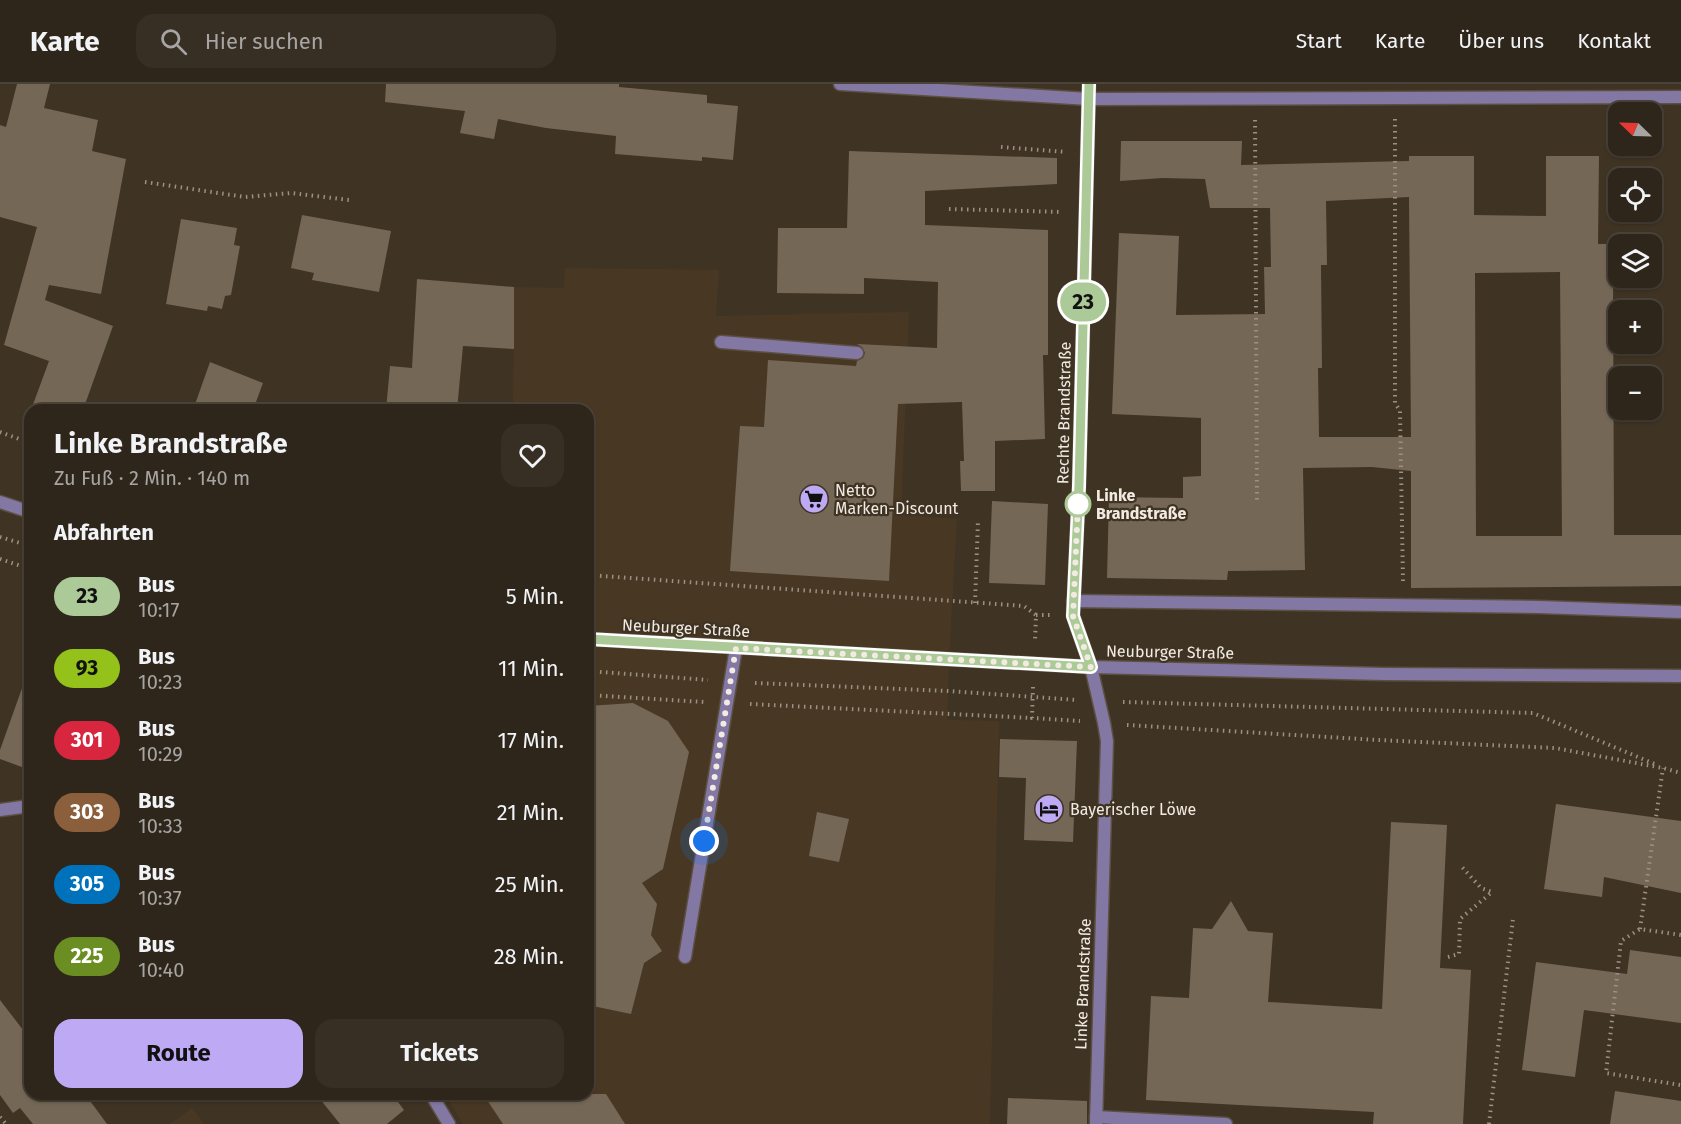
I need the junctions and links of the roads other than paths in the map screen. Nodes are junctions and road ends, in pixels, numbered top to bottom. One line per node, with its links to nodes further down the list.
1 (840, 84): 4 (street)
2 (1089, 84): 4 (street, Rechte Brandstraße)
3 (1681, 97): 4 (street)
4 (1089, 99): 9 (street, Rechte Brandstraße)
5 (721, 342): 6 (street)
6 (857, 353)
7 (0, 502): 8 (street)
8 (24, 510)
9 (1074, 601): 10 (street); 13 (street, Rechte Brandstraße)
10 (1681, 612)
11 (594, 639): 12 (street, Neuburger Straße)
12 (736, 648): 13 (street, Neuburger Straße); 17 (street)
13 (1091, 667): 14 (street, Neuburger Straße); 19 (street, Linke Brandstraße)
14 (1681, 676)
15 (24, 807): 16 (street)
16 (0, 810)
17 (685, 957)
18 (435, 1100): 20 (street)
19 (1096, 1121): 21 (street)
20 (449, 1124)
21 (1226, 1124)

